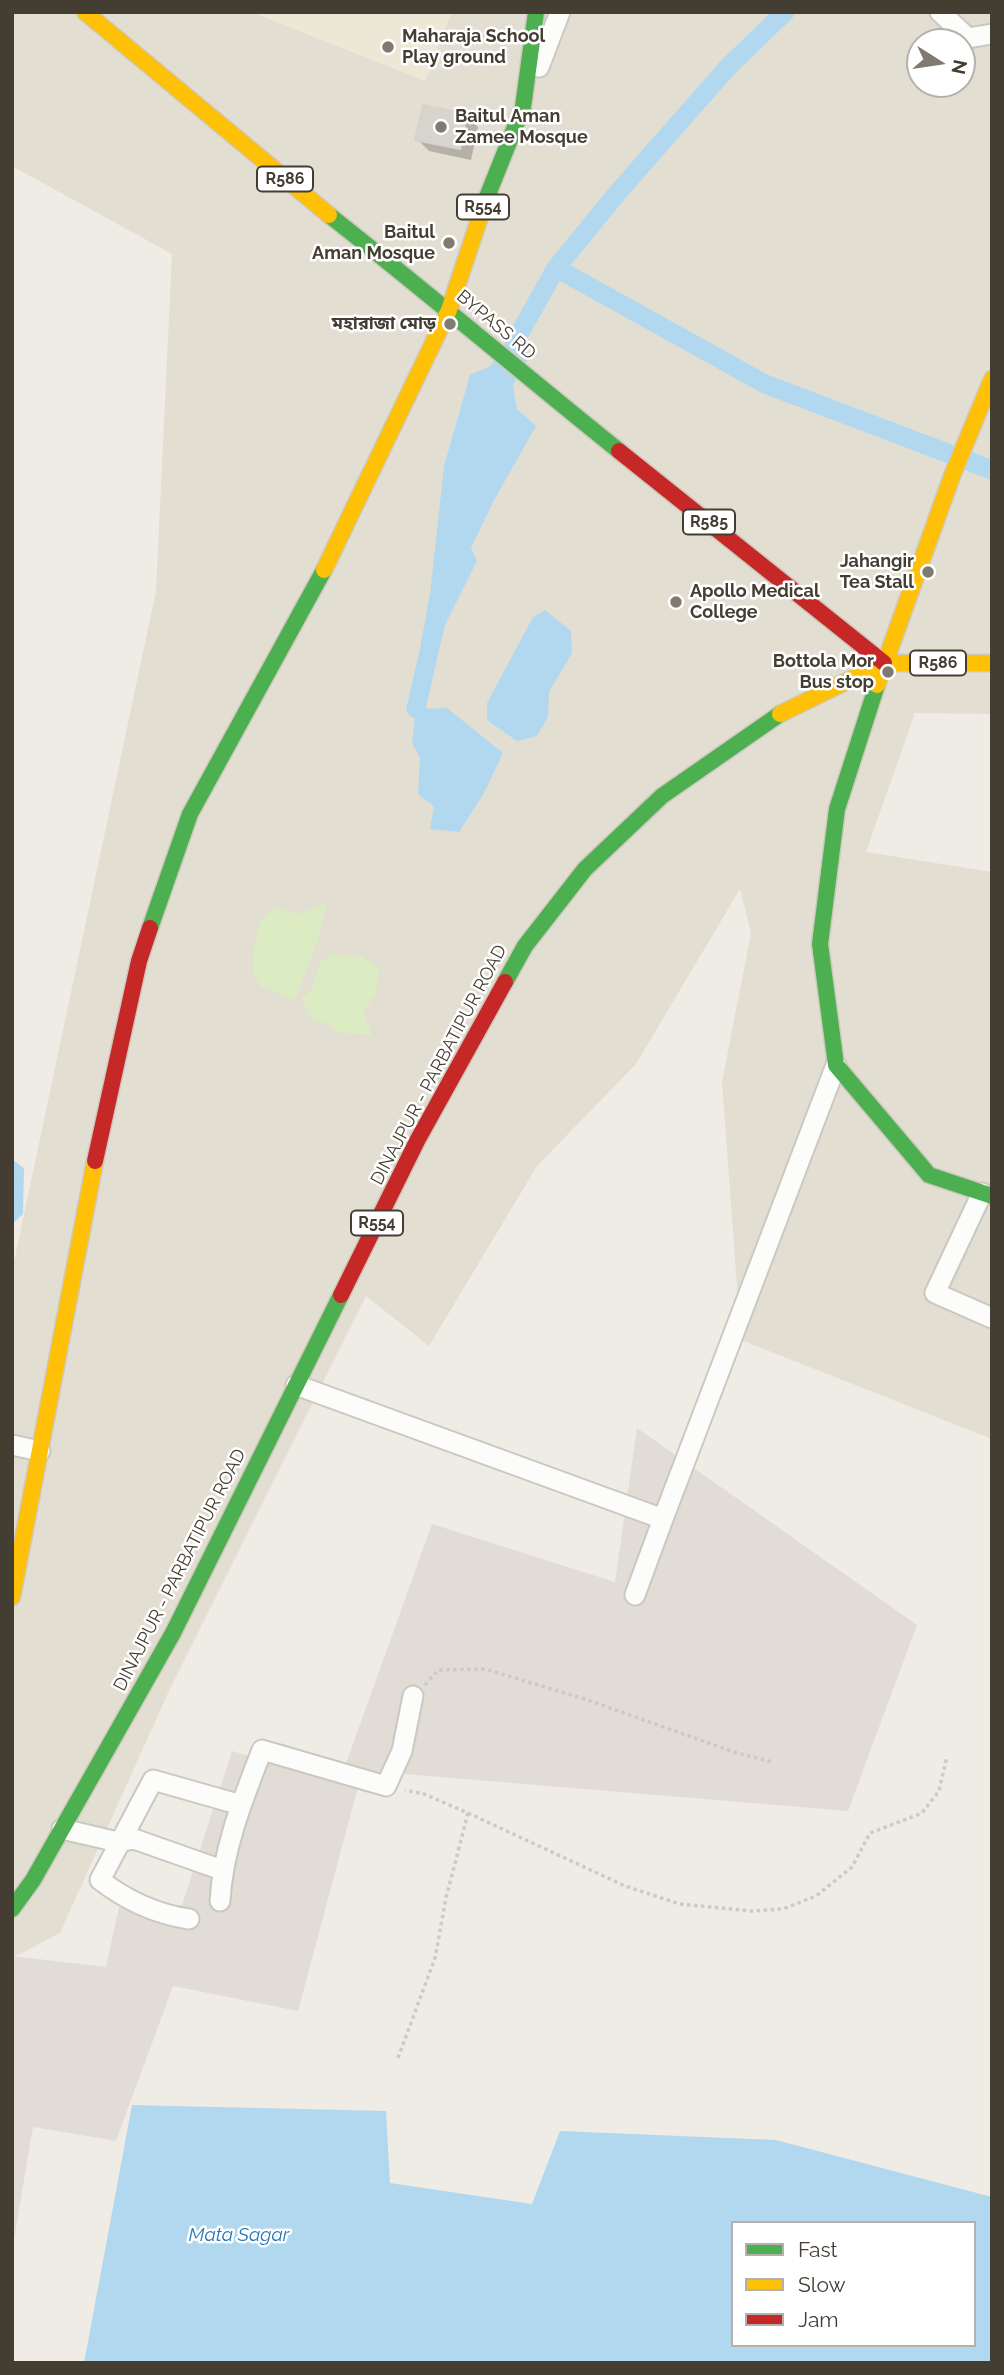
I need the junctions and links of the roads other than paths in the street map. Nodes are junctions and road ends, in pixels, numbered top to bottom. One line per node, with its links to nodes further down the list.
1 (85, 12): 7 (main road, BYPASS RD / R586)
2 (536, 12): 6 (main road, R554)
3 (560, 12): 6 (street)
4 (940, 12): 5 (street)
5 (992, 34)
6 (523, 107): 7 (main road, R554)
7 (449, 310): 8 (main road, BYPASS RD / R586); 17 (main road, R554)
8 (488, 343): 10 (main road, BYPASS RD / R585)
9 (992, 379): 10 (main road)
10 (884, 663): 11 (main road, R586); 12 (main road); 15 (main road, DINAJPUR - PARBATIPUR ROAD / R554)
11 (992, 663)
12 (836, 1065): 13 (main road); 18 (street)
13 (987, 1194): 14 (street)
14 (992, 1318)
15 (296, 1385): 18 (street); 23 (main road, DINAJPUR - PARBATIPUR ROAD / R554)
16 (12, 1445): 17 (street)
17 (40, 1451): 20 (main road, R554)
18 (663, 1518): 19 (street)
19 (635, 1595)
20 (12, 1597)
21 (413, 1696): 22 (street)
22 (241, 1805): 24 (street); 25 (street)
23 (62, 1829): 24 (street); 27 (main road, DINAJPUR - PARBATIPUR ROAD / R554)
24 (118, 1842): 25 (street); 28 (street)
25 (222, 1870): 26 (street)
26 (220, 1901)
27 (12, 1909)
28 (188, 1919)

